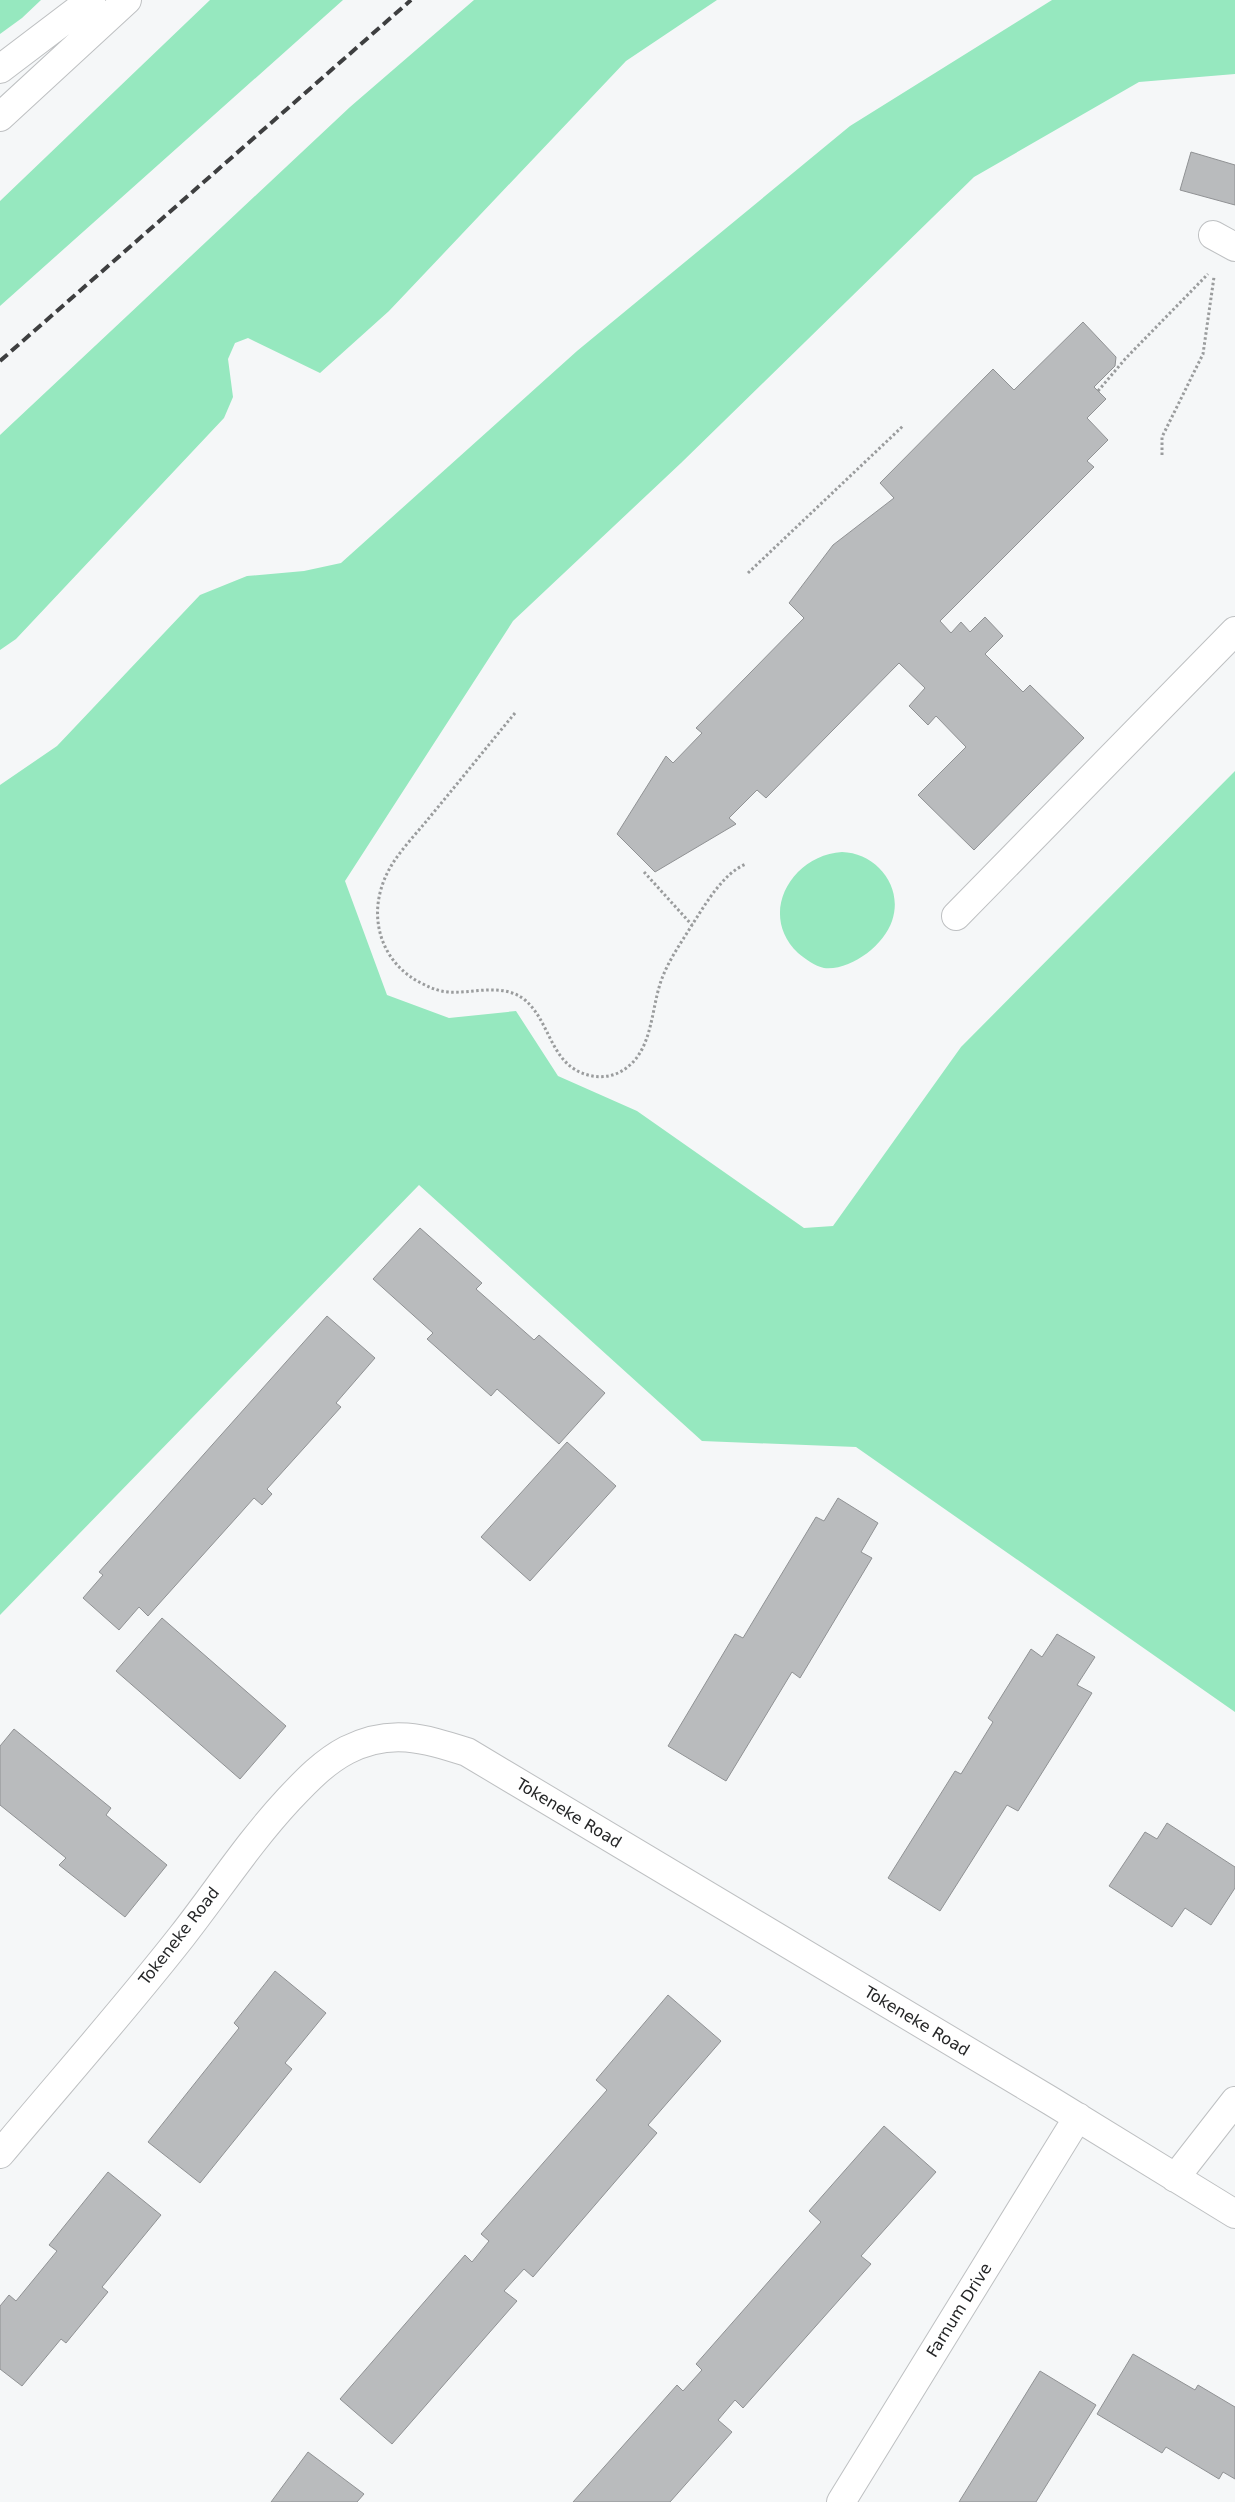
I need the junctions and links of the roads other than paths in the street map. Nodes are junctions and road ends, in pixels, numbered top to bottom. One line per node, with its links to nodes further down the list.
1 (92, 0): 3 (street)
2 (127, 0): 4 (street)
3 (0, 69)
4 (0, 117)
5 (1235, 631): 6 (street)
6 (956, 916)
7 (1235, 2101): 10 (street)
8 (1078, 2117): 9 (street, Tokeneke Road); 10 (street, Tokeneke Road); 12 (street, Farnum Drive)
9 (0, 2154)
10 (1175, 2178): 11 (street, Tokeneke Road)
11 (1235, 2214)
12 (841, 2502)

